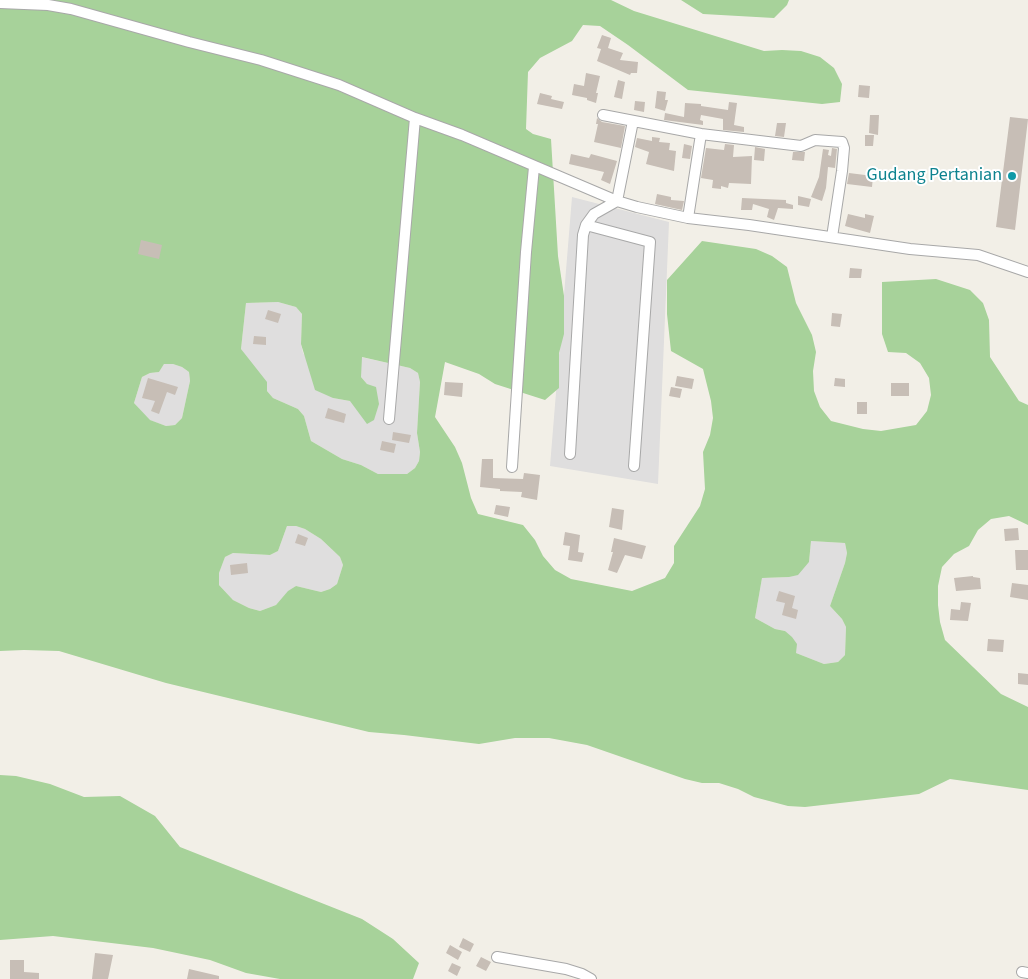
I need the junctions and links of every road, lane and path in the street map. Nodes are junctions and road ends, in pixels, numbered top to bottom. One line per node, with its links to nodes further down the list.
1 (0, 3): 3 (street)
2 (603, 115): 4 (street)
3 (415, 118): 6 (street); 12 (street)
4 (633, 121): 5 (street); 7 (street)
5 (700, 134): 8 (street); 10 (street)
6 (534, 166): 7 (street); 15 (street)
7 (617, 201): 8 (street); 9 (street)
8 (688, 218): 10 (street)
9 (586, 225): 13 (street); 14 (street)
10 (832, 237): 11 (street)
11 (1028, 272)
12 (389, 419)
13 (570, 454)
14 (634, 466)
15 (512, 467)
16 (497, 957): 17 (street)
17 (591, 979)

